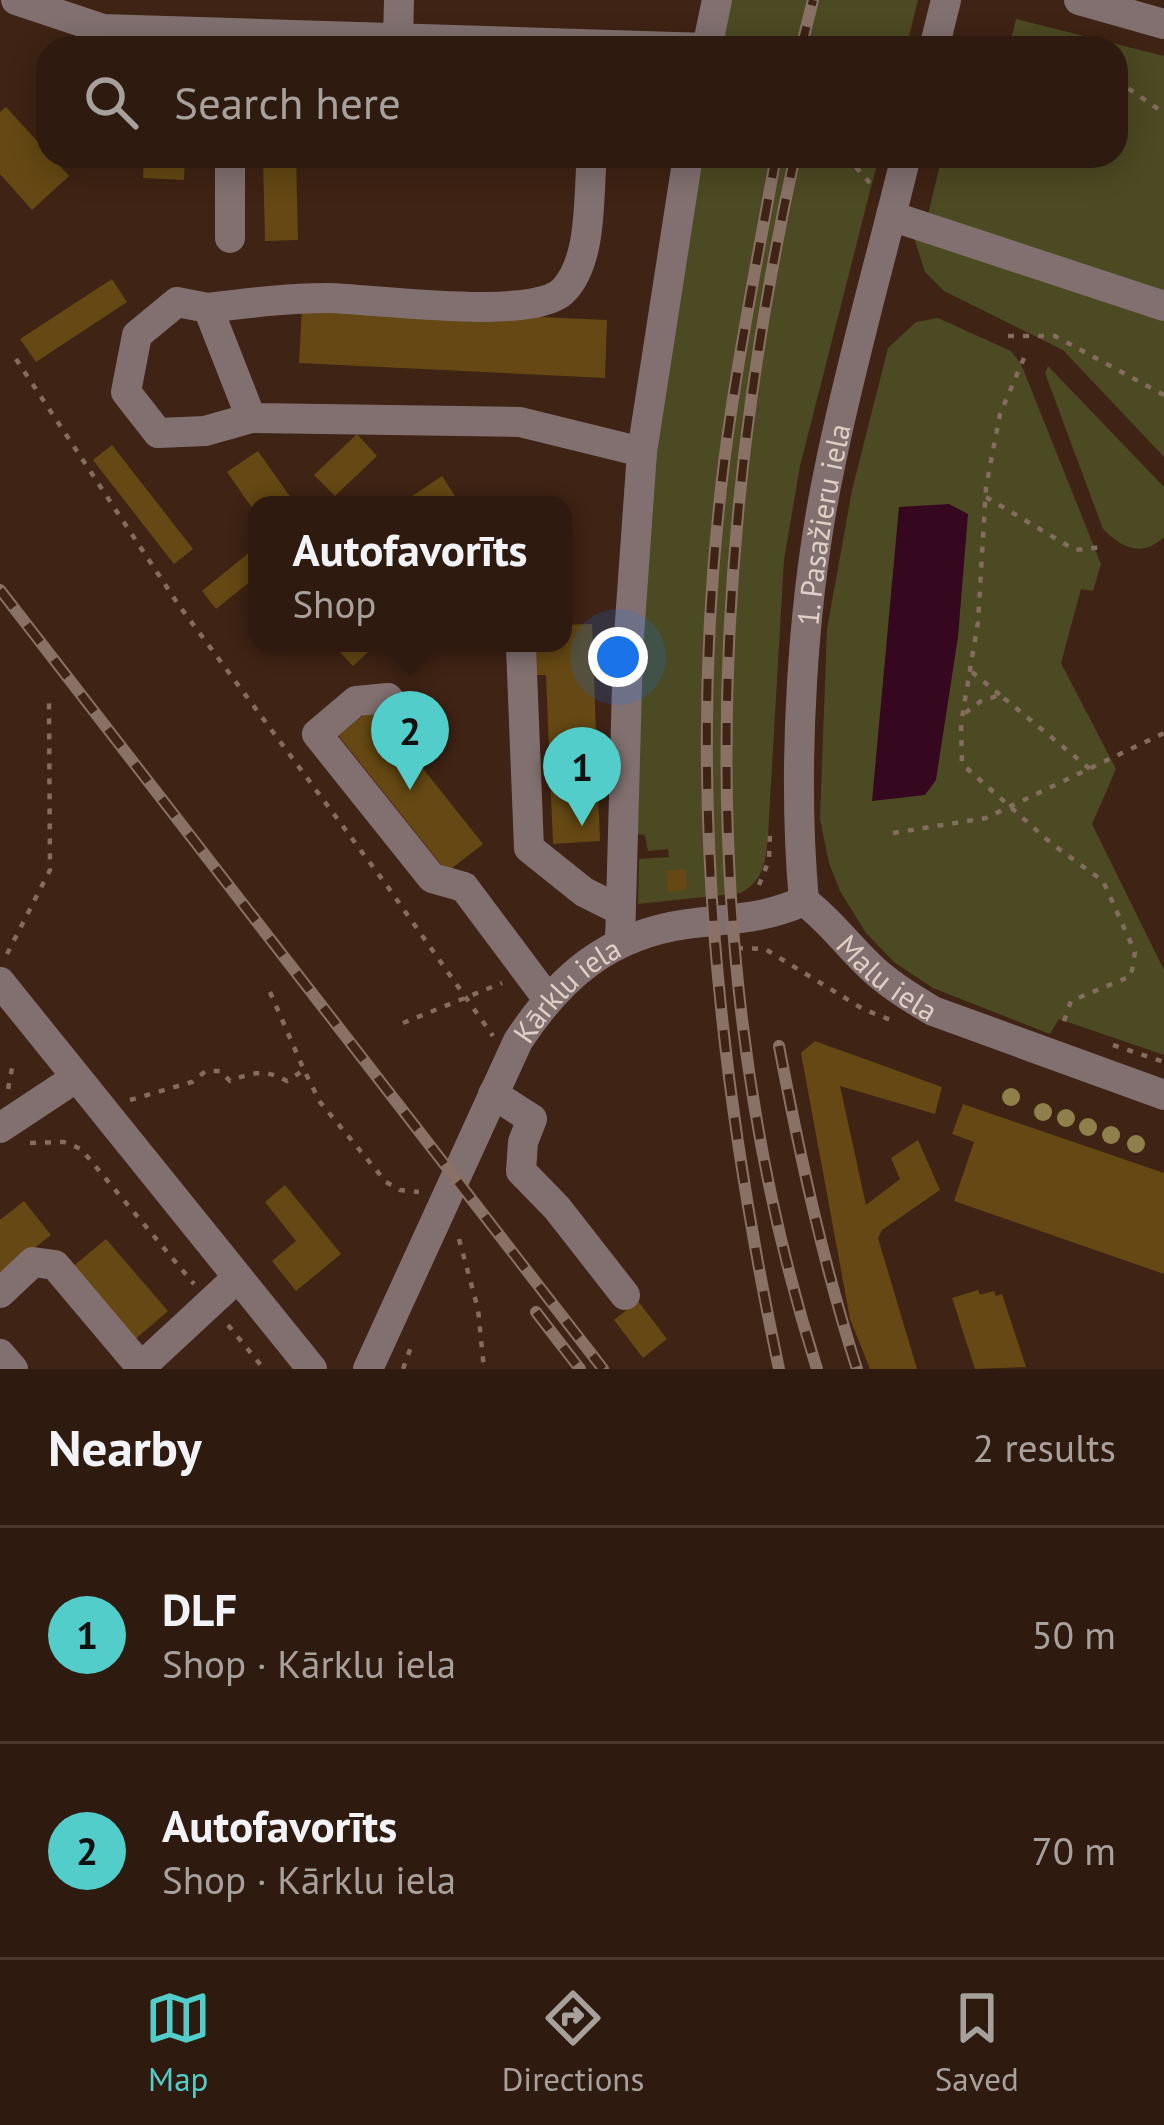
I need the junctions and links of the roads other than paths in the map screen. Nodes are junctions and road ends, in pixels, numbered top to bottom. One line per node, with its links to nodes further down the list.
1 (16, 0): 7 (street)
2 (399, 0): 8 (street)
3 (717, 0): 9 (street)
4 (946, 0): 10 (street)
5 (1079, 0): 6 (street)
6 (1164, 24)
7 (188, 36)
8 (398, 36)
9 (709, 36)
10 (937, 36)
11 (230, 168): 16 (street)
12 (591, 168): 18 (street)
13 (686, 168): 20 (street, Kārklu iela)
14 (901, 168): 15 (street, 1. Pasažieru iela)
15 (884, 203): 17 (street); 23 (street, 1. Pasažieru iela)
16 (230, 238)
17 (1164, 306)
18 (208, 308): 19 (street); 19 (street)
19 (251, 418): 20 (street)
20 (642, 452): 24 (street, Kārklu iela)
21 (521, 652): 24 (street)
22 (419, 737): 27 (street)
23 (804, 902): 25 (street); 30 (street, Malu iela)
24 (620, 910): 25 (street, Kārklu iela)
25 (620, 942): 27 (street, Kārklu iela)
26 (4, 968): 28 (street)
27 (547, 998): 29 (street, Kārklu iela)
28 (74, 1079): 31 (street); 32 (street)
29 (494, 1094): 34 (street); 39 (street, Kārklu iela)
30 (1164, 1095)
31 (0, 1128)
32 (237, 1278): 36 (street); 38 (street)
33 (0, 1293): 36 (street)
34 (625, 1295)
35 (0, 1354): 37 (street)
36 (141, 1368)
37 (13, 1369)
38 (312, 1369)
39 (368, 1369)

